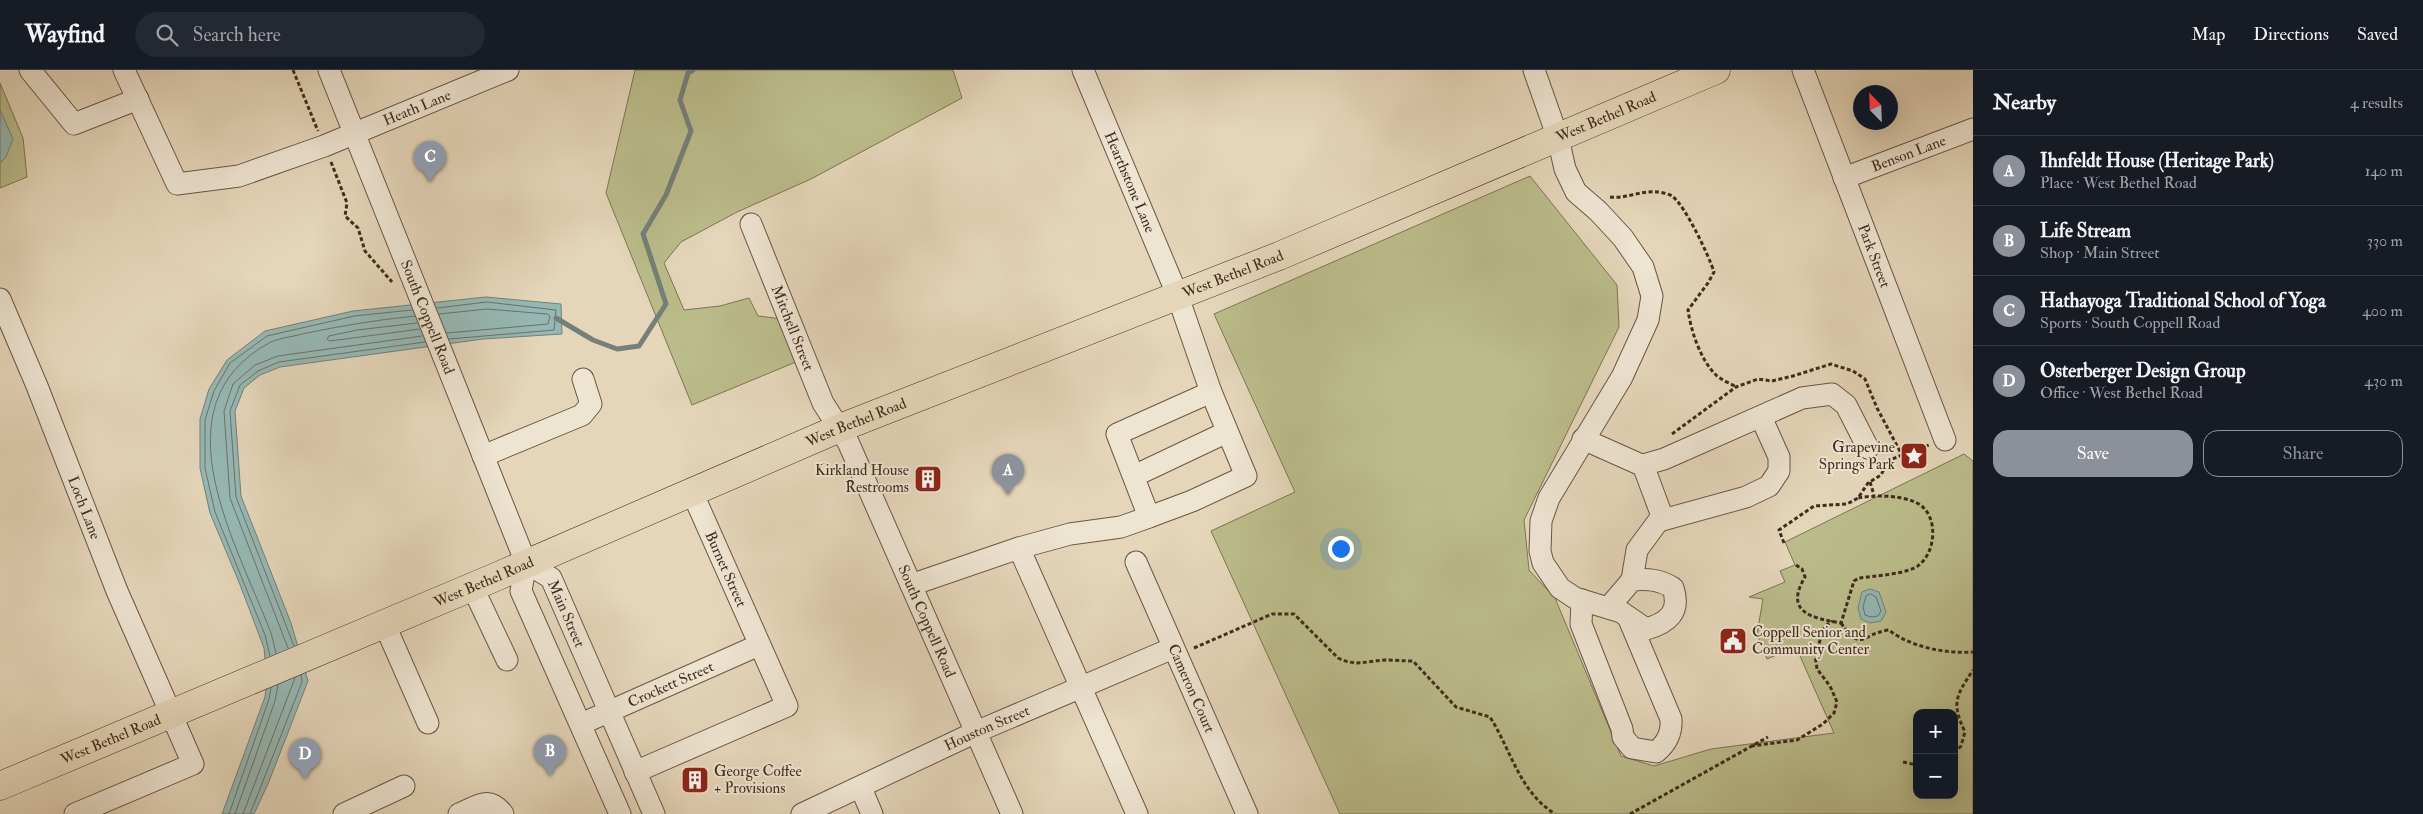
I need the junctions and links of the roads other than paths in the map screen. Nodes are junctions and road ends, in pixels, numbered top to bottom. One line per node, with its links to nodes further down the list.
1 (30, 70): 9 (street)
2 (124, 70): 9 (street)
3 (329, 70): 11 (street, South Coppell Road)
4 (508, 70): 11 (street, Heath Lane)
5 (1083, 70): 15 (street, Hearthstone Lane)
6 (1534, 70): 12 (street)
7 (1716, 70): 12 (main road, West Bethel Road)
8 (1803, 70): 13 (street, Park Street)
9 (138, 98): 11 (street, Heath Lane)
10 (1973, 128): 13 (street, Benson Lane)
11 (355, 134): 25 (street, South Coppell Road)
12 (1558, 138): 15 (main road, West Bethel Road); 22 (street)
13 (1844, 178): 23 (street, Park Street)
14 (752, 224): 20 (street, Mitchell Street)
15 (1177, 294): 18 (street, Hearthstone Lane); 20 (main road, West Bethel Road)
16 (0, 300): 46 (street, Loch Lane)
17 (582, 379): 25 (street)
18 (1211, 392): 21 (street, Hearthstone Lane); 27 (street)
19 (1761, 417): 24 (street); 26 (street); 30 (street)
20 (840, 428): 28 (main road, West Bethel Road); 35 (street, South Coppell Road)
21 (1228, 432): 27 (street); 29 (street, Hearthstone Lane)
22 (1583, 439): 26 (street); 37 (street)
23 (1945, 440)
24 (1868, 448)
25 (483, 456): 33 (street, South Coppell Road)
26 (1643, 465): 30 (street)
27 (1134, 476): 29 (street)
28 (692, 492): 33 (main road, West Bethel Road); 41 (street, Burnet Street)
29 (1149, 517): 31 (street)
30 (1659, 521): 34 (street)
31 (1019, 548): 35 (street); 44 (street)
32 (1136, 562): 42 (street, Cameron Court)
33 (526, 563): 36 (main road, West Bethel Road); 45 (street, Main Street); 48 (street, Main Street)
34 (1632, 580): 38 (street); 39 (street)
35 (911, 585): 49 (street, South Coppell Road)
36 (472, 586): 40 (main road, West Bethel Road); 43 (street)
37 (1582, 600): 38 (street); 39 (street)
38 (1609, 607): 39 (street)
39 (1628, 617)
40 (384, 623): 46 (main road, West Bethel Road); 47 (street)
41 (759, 645): 45 (street, Crockett Street); 50 (street, Burnet Street)
42 (1175, 652): 44 (street, Houston Street); 64 (street, Cameron Court)
43 (507, 660)
44 (1082, 688): 49 (street, Houston Street); 63 (street)
45 (609, 712): 48 (street, Crockett Street); 50 (street, Main Street)
46 (172, 714): 51 (main road, West Bethel Road); 54 (street, Loch Lane)
47 (428, 722)
48 (580, 724): 58 (street, Main Street)
49 (976, 732): 53 (street, Houston Street); 62 (street, South Coppell Road)
50 (635, 772): 59 (street, Main Street)
51 (0, 786)
52 (404, 786): 55 (street)
53 (861, 788): 60 (street, Houston Street); 61 (street)
54 (75, 814)
55 (344, 814)
56 (461, 814): 57 (street)
57 (504, 814)
58 (620, 814)
59 (654, 814)
60 (802, 814)
61 (872, 814)
62 (1012, 814)
63 (1137, 814)
64 (1247, 814)

